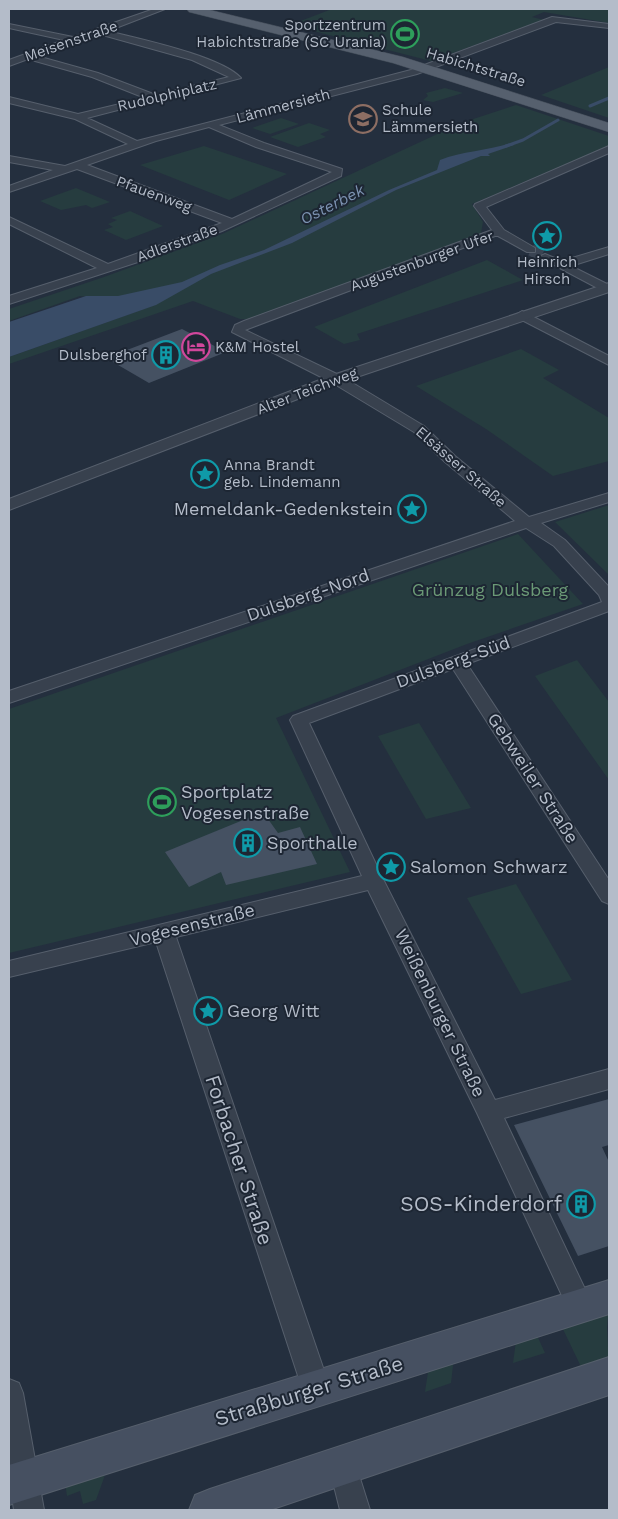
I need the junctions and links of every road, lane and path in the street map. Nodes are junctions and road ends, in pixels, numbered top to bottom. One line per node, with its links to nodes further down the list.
1 (161, 9): 5 (street, Meisenstraße)
2 (193, 9): 9 (main road, Habichtstraße)
3 (9, 26): 6 (street)
4 (609, 26): 9 (street, Lämmersieth)
5 (99, 31): 6 (street, Meisenstraße); 10 (street, Rudolphiplatz)
6 (74, 40): 7 (street, Meisenstraße)
7 (27, 56): 8 (street, Meisenstraße); 10 (street)
8 (9, 63)
9 (424, 68): 15 (street, Lämmersieth); 16 (main road, Habichtstraße)
10 (155, 98): 12 (street, Rudolphiplatz)
11 (9, 100): 13 (street)
12 (100, 111): 13 (street, Rudolphiplatz); 14 (street, Rudolphiplatz)
13 (78, 117): 19 (street, Rudolphiplatz)
14 (117, 120)
15 (211, 125): 18 (street, Lämmersieth); 24 (street)
16 (609, 128)
17 (135, 130): 18 (street, Rudolphiplatz)
18 (152, 140): 19 (street, Lämmersieth)
19 (136, 144): 22 (street, Lämmersieth)
20 (609, 149): 28 (street, Augustenburger Ufer)
21 (9, 159): 23 (street)
22 (77, 165): 23 (street, Lämmersieth); 27 (street, Pfauenweg)
23 (66, 169): 25 (street, Lämmersieth)
24 (338, 171): 27 (street, Adlerstraße)
25 (9, 189)
26 (9, 220): 33 (street)
27 (231, 223): 33 (street, Adlerstraße)
28 (500, 232): 29 (street); 37 (street, Augustenburger Ufer)
29 (531, 250)
30 (609, 250): 32 (street)
31 (545, 257): 32 (street)
32 (562, 265): 34 (street)
33 (107, 268): 35 (street, Adlerstraße)
34 (607, 288): 36 (street, Alter Teichweg)
35 (9, 300)
36 (522, 315): 38 (street); 39 (street, Alter Teichweg)
37 (243, 328): 39 (street, Elsässer Straße)
38 (609, 361)
39 (336, 379): 41 (street, Alter Teichweg); 42 (street, Elsässer Straße)
40 (609, 497): 42 (street, Dulsberg-Nord)
41 (9, 505)
42 (526, 522): 43 (street, Elsässer Straße); 46 (street, Dulsberg-Nord)
43 (609, 601)
44 (609, 605): 45 (street, Dulsberg-Süd)
45 (456, 660): 47 (street, Dulsberg-Süd); 49 (street, Gebweiler Straße)
46 (9, 697)
47 (299, 720): 48 (street, Weißenburger Straße)
48 (374, 881): 50 (street, Vogesenstraße); 53 (street, Weißenburger Straße)
49 (609, 896)
50 (163, 931): 51 (street, Vogesenstraße); 56 (street, Forbacher Straße)
51 (9, 969)
52 (609, 1079): 53 (street)
53 (489, 1112): 54 (street, Weißenburger Straße)
54 (594, 1302): 56 (main road, Straßburger Straße)
55 (609, 1376): 58 (main road)
56 (316, 1388): 59 (main road, Straßburger Straße)
57 (9, 1393): 59 (street)
58 (343, 1466): 60 (main road); 61 (street)
59 (21, 1492)
60 (210, 1510)
61 (355, 1510)

